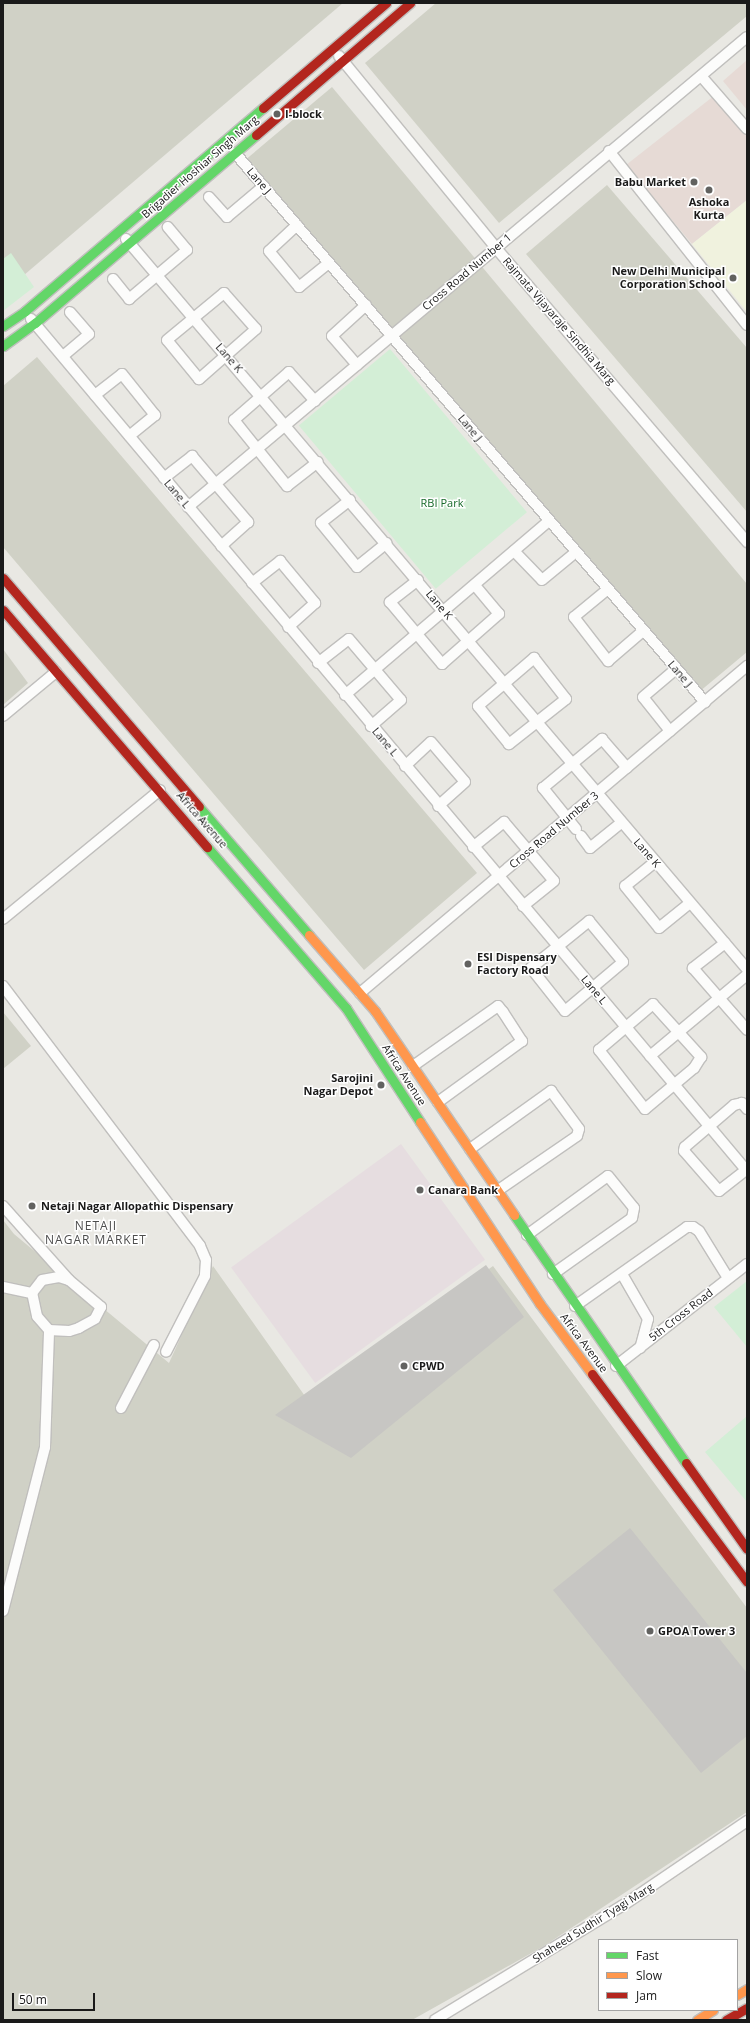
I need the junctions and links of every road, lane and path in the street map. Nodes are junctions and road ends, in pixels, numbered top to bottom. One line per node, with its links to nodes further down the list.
1 (386, 3): 4 (main road, Brigadier Hoshiar Singh Marg)
2 (410, 3): 5 (main road, Brigadier Hoshiar Singh Marg)
3 (747, 38): 6 (street, Cross Road Number 1)
4 (333, 49): 5 (street, Rajmata Vijayaraje Sindhia Marg); 14 (main road, Brigadier Hoshiar Singh Marg)
5 (343, 61): 9 (main road, Brigadier Hoshiar Singh Marg); 16 (street, Rajmata Vijayaraje Sindhia Marg)
6 (701, 76): 7 (street); 8 (street, Cross Road Number 1)
7 (747, 129)
8 (609, 151): 16 (street, Cross Road Number 1); 26 (street)
9 (235, 153): 10 (street, Lane J); 15 (main road, Brigadier Hoshiar Singh Marg)
10 (264, 186): 11 (street); 12 (street, Lane J)
11 (209, 197)
12 (297, 225): 17 (street, Lane J); 17 (street)
13 (168, 227): 18 (street)
14 (119, 231): 15 (street, Lane K); 21 (main road, Brigadier Hoshiar Singh Marg)
15 (130, 243): 18 (street, Lane K); 24 (main road, Brigadier Hoshiar Singh Marg)
16 (496, 248): 27 (street, Cross Road Number 1); 44 (street, Rajmata Vijayaraje Sindhia Marg)
17 (329, 263): 20 (street, Lane J)
18 (158, 276): 19 (street); 23 (street, Lane K)
19 (113, 279)
20 (366, 305): 27 (street, Lane J); 31 (street)
21 (25, 311): 24 (street, Lane L); 25 (main road, Brigadier Hoshiar Singh Marg)
22 (70, 312): 30 (street)
23 (195, 318): 29 (street, Lane K); 29 (street); 29 (street)
24 (35, 324): 28 (main road, Brigadier Hoshiar Singh Marg); 30 (street, Lane L)
25 (3, 326)
26 (747, 326)
27 (392, 336): 31 (street, Cross Road Number 1); 43 (street, Lane J)
28 (3, 346)
29 (227, 355): 33 (street, Lane K)
30 (62, 356): 32 (street, Lane L)
31 (357, 365): 34 (street, Cross Road Number 1)
32 (95, 395): 36 (street, Lane L); 36 (street)
33 (261, 395): 34 (street); 35 (street, Lane K); 37 (street)
34 (315, 401): 35 (street, Cross Road Number 1)
35 (287, 424): 37 (street, Cross Road Number 1); 38 (street, Lane K)
36 (129, 436): 39 (street, Lane L)
37 (258, 449): 38 (street); 40 (street, Cross Road Number 1)
38 (318, 462): 41 (street, Lane K)
39 (164, 478): 40 (street); 42 (street, Lane L)
40 (216, 484): 42 (street, Cross Road Number 1); 46 (street)
41 (350, 500): 45 (street, Lane K); 45 (street)
42 (188, 507): 46 (street, Lane L)
43 (549, 521): 47 (street); 48 (street, Lane J)
44 (747, 542)
45 (387, 543): 50 (street, Lane K)
46 (221, 546): 51 (street, Lane L)
47 (514, 551): 48 (street); 52 (street)
48 (576, 552): 53 (street, Lane J)
49 (3, 578): 93 (main road, Africa Avenue)
50 (418, 580): 55 (street, Lane K); 58 (street)
51 (252, 583): 56 (street, Lane L); 56 (street)
52 (475, 585): 55 (street); 59 (street)
53 (608, 589): 57 (street, Lane J); 57 (street)
54 (3, 610): 64 (main road, Africa Avenue)
55 (444, 612): 58 (street); 59 (street, Lane K)
56 (288, 627): 60 (street, Lane L)
57 (643, 631): 62 (street, Lane J)
58 (417, 635): 59 (street); 63 (street)
59 (469, 641): 65 (street, Lane K)
60 (318, 663): 63 (street); 66 (street, Lane L)
61 (747, 666): 67 (street, Cross Road Number 3)
62 (676, 669): 67 (street, Lane J); 71 (street)
63 (375, 670): 66 (street); 70 (street)
64 (56, 672): 68 (street); 75 (main road, Africa Avenue)
65 (503, 682): 69 (street, Lane K); 69 (street); 69 (street)
66 (345, 695): 70 (street, Lane L)
67 (705, 702): 71 (street, Cross Road Number 3)
68 (3, 716)
69 (537, 723): 72 (street, Lane K)
70 (371, 726): 73 (street, Lane L)
71 (670, 731): 74 (street, Cross Road Number 3)
72 (571, 764): 74 (street); 76 (street, Lane K); 78 (street)
73 (405, 766): 77 (street, Lane L); 77 (street)
74 (627, 768): 76 (street, Cross Road Number 3)
75 (160, 790): 86 (street); 124 (main road, Africa Avenue)
76 (596, 794): 78 (street, Cross Road Number 3); 79 (street, Lane K)
77 (438, 806): 80 (street, Lane L)
78 (567, 818): 79 (street); 81 (street, Cross Road Number 3)
79 (621, 823): 82 (street, Lane K)
80 (473, 846): 81 (street); 83 (street, Lane L)
81 (528, 851): 83 (street, Cross Road Number 3); 85 (street)
82 (655, 862): 84 (street, Lane K); 84 (street)
83 (498, 876): 85 (street, Lane L); 93 (street, Cross Road Number 3)
84 (690, 903): 87 (street, Lane K)
85 (523, 906): 88 (street, Lane L)
86 (3, 919)
87 (725, 943): 89 (street, Lane K); 94 (street)
88 (557, 947): 92 (street, Lane L); 92 (street); 92 (street)
89 (747, 969)
90 (747, 975): 94 (street)
91 (3, 986): 120 (street)
92 (592, 988): 95 (street, Lane L)
93 (360, 993): 99 (main road, Africa Avenue)
94 (718, 998): 96 (street); 97 (street)
95 (625, 1027): 97 (street); 98 (street, Lane L); 100 (street)
96 (747, 1030)
97 (679, 1032): 98 (street); 100 (street)
98 (650, 1056): 100 (street, Lane L)
99 (412, 1066): 101 (main road, Africa Avenue); 101 (street)
100 (674, 1084): 103 (street, Lane L)
101 (438, 1102): 104 (main road, Africa Avenue)
102 (747, 1109): 103 (street)
103 (709, 1126): 105 (street, Lane L); 105 (street)
104 (470, 1149): 106 (main road, Africa Avenue); 106 (street)
105 (747, 1170)
106 (497, 1192): 108 (main road, Africa Avenue)
107 (3, 1206): 113 (street)
108 (527, 1235): 110 (main road, Africa Avenue); 110 (street)
109 (747, 1264): 112 (street, 5th Cross Road)
110 (553, 1274): 116 (main road, Africa Avenue)
111 (622, 1274): 112 (street); 116 (street); 119 (street)
112 (728, 1278): 119 (street, 5th Cross Road)
113 (69, 1280): 115 (street); 117 (street)
114 (3, 1287): 115 (street)
115 (32, 1293): 117 (street)
116 (575, 1306): 121 (main road, Africa Avenue)
117 (49, 1330): 125 (street)
118 (154, 1345): 122 (street)
119 (640, 1348): 121 (street, 5th Cross Road)
120 (166, 1352)
121 (616, 1366): 123 (main road, Africa Avenue)
122 (121, 1408)
123 (747, 1549)
124 (747, 1582)
125 (3, 1611)
126 (747, 1821): 131 (street, Shaheed Sudhir Tyagi Marg)
127 (747, 1989): 128 (main road)
128 (738, 1994)
129 (747, 2008): 133 (main road)
130 (711, 2011): 132 (main road)
131 (436, 2020)
132 (697, 2020)
133 (726, 2020)

